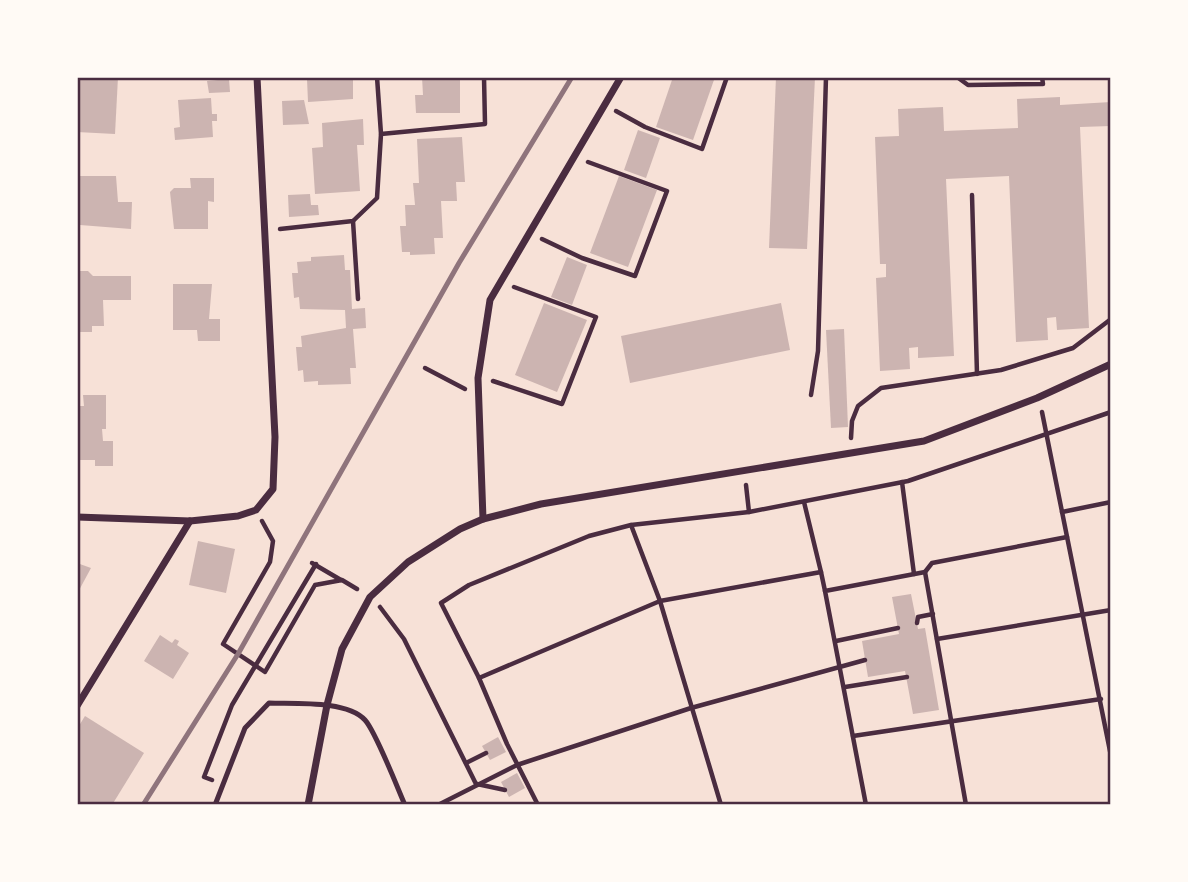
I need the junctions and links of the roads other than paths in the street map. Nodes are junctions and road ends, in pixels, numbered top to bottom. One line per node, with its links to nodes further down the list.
1 (257, 77): 6 (street)
2 (621, 77): 5 (street)
3 (1111, 364): 5 (street)
4 (77, 517): 6 (street)
5 (483, 520): 7 (street)
6 (190, 521): 8 (street)
7 (327, 705): 9 (lane); 10 (street); 11 (lane)
8 (77, 706)
9 (215, 805)
10 (308, 805)
11 (405, 805)

